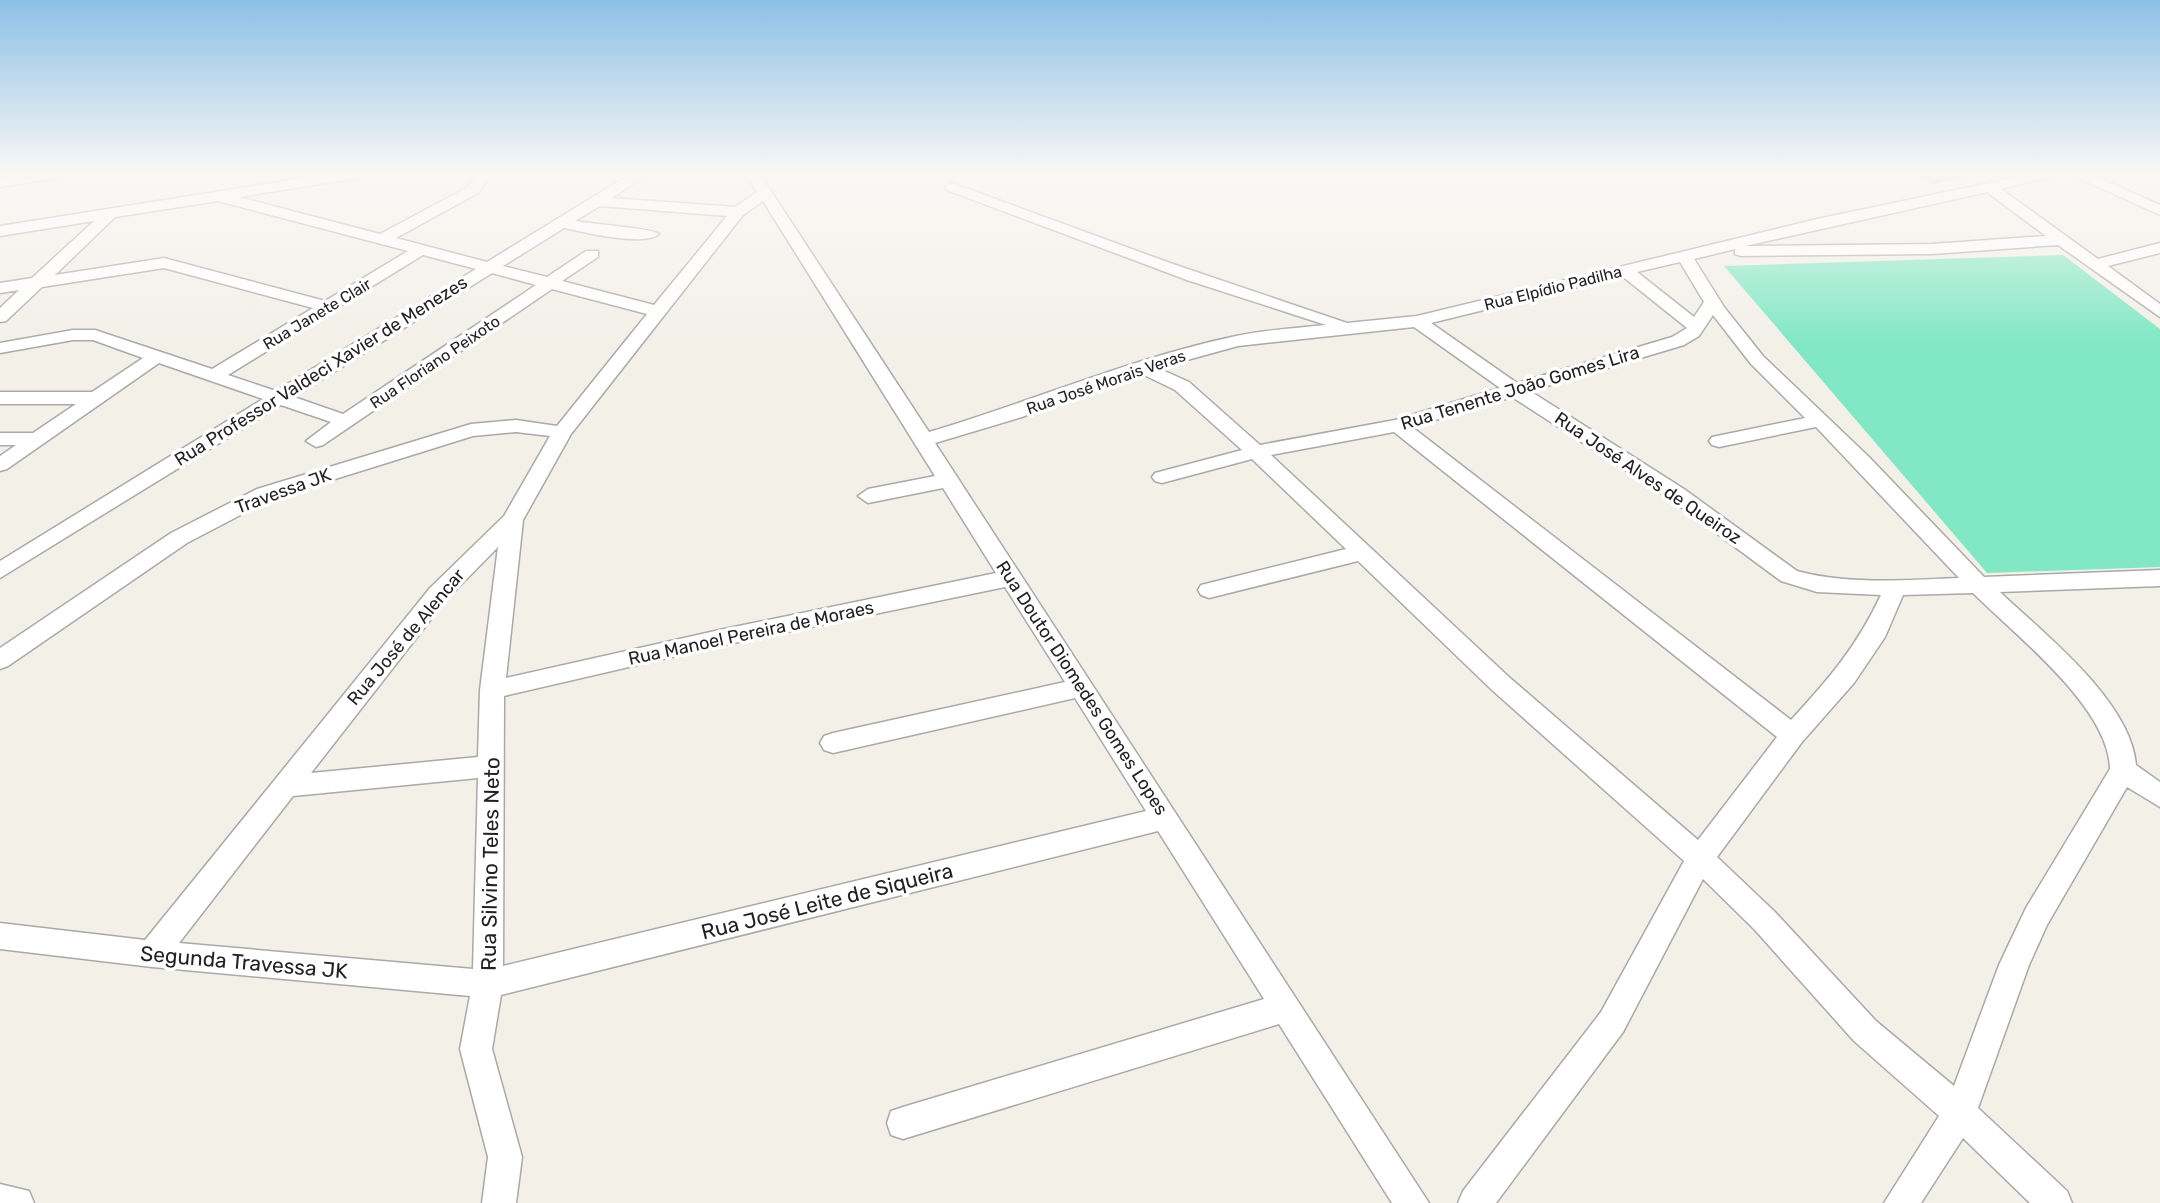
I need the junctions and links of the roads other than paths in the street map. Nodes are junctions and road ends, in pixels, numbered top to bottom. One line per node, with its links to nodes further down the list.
1 (94, 229): 22 (street)
2 (340, 229): 12 (street)
3 (401, 229): 12 (street)
4 (552, 229): 20 (street, Rua Professor Valdeci Xavier de Menezes)
5 (592, 229): 11 (street)
6 (725, 229): 27 (street, Rua José de Alencar)
7 (789, 229): 47 (street, Rua Doutor Diomedes Gomes Lopes)
8 (1068, 229): 31 (street)
9 (1797, 229): 16 (street, Rua Elpídio Padilha)
10 (2048, 229): 13 (street)
11 (651, 234)
12 (381, 240): 15 (street)
13 (2063, 240): 16 (street); 19 (street)
14 (2160, 248): 19 (street)
15 (421, 250): 20 (street); 26 (street, Rua Janete Clair)
16 (1703, 251): 18 (street, Rua Elpídio Padilha)
17 (592, 254): 23 (street, Rua Floriano Peixoto)
18 (1684, 255): 21 (street, Rua Elpídio Padilha); 25 (street)
19 (2097, 264): 28 (street)
20 (489, 266): 23 (street); 40 (street, Rua Professor Valdeci Xavier de Menezes)
21 (1624, 270): 30 (street, Rua Elpídio Padilha); 32 (street)
22 (37, 282): 24 (street); 26 (street); 29 (street)
23 (554, 282): 27 (street); 41 (street, Rua Floriano Peixoto)
24 (0, 288)
25 (1712, 303): 32 (street, Rua Tenente João Gomes Lira); 42 (street)
26 (330, 307): 36 (street, Rua Janete Clair)
27 (660, 312): 44 (street, Rua José de Alencar)
28 (2160, 312)
29 (0, 317)
30 (1417, 321): 31 (street, Rua José Morais Veras); 37 (street, Rua José Alves de Queiroz)
31 (1352, 327): 35 (street, Rua José Morais Veras)
32 (1697, 327): 37 (street, Rua Tenente João Gomes Lira)
33 (0, 348): 34 (street)
34 (156, 357): 36 (street); 39 (street)
35 (1141, 367): 47 (street, Rua José Morais Veras); 50 (street)
36 (213, 376): 40 (street)
37 (1516, 391): 43 (street, Rua Tenente João Gomes Lira); 61 (street, Rua José Alves de Queiroz)
38 (0, 398): 39 (street)
39 (98, 398): 46 (street)
40 (278, 398): 41 (street); 57 (street, Rua Professor Valdeci Xavier de Menezes)
41 (345, 421): 48 (street, Rua Floriano Peixoto)
42 (1819, 421): 49 (street); 60 (street)
43 (1398, 425): 50 (street, Rua Tenente João Gomes Lira); 66 (street)
44 (562, 432): 55 (street, Rua José de Alencar); 63 (street, Travessa JK)
45 (0, 439): 46 (street)
46 (38, 439): 51 (street)
47 (924, 440): 53 (street, Rua Doutor Diomedes Gomes Lopes)
48 (316, 441)
49 (1719, 441)
50 (1256, 452): 52 (street, Rua Tenente João Gomes Lira); 56 (street)
51 (0, 466)
52 (1162, 477)
53 (949, 480): 54 (street); 58 (street, Rua Doutor Diomedes Gomes Lopes)
54 (869, 496)
55 (512, 520): 65 (street, Rua Silvino Teles Neto); 70 (street, Rua José de Alencar)
56 (1360, 553): 62 (street); 73 (street)
57 (0, 571)
58 (1010, 578): 64 (street, Rua Doutor Diomedes Gomes Lopes); 65 (street, Rua Manoel Pereira de Moraes)
59 (2160, 578): 60 (street, Rua José Alves de Queiroz)
60 (1980, 586): 61 (street, Rua José Alves de Queiroz); 69 (street)
61 (1895, 588): 66 (street)
62 (1209, 590)
63 (0, 660)
64 (1080, 688): 67 (street); 72 (street, Rua Doutor Diomedes Gomes Lopes)
65 (492, 690): 68 (street, Rua Silvino Teles Neto)
66 (1793, 735): 73 (street)
67 (833, 743)
68 (491, 766): 70 (street); 76 (street, Rua Silvino Teles Neto)
69 (2123, 771): 71 (street); 78 (street)
70 (283, 786): 75 (street, Rua José de Alencar)
71 (2160, 796)
72 (1165, 818): 76 (street, Rua José Leite de Siqueira); 77 (street, Rua Doutor Diomedes Gomes Lopes)
73 (1700, 858): 78 (street); 84 (street)
74 (0, 936): 75 (street, Segunda Travessa JK)
75 (152, 954): 76 (street, Segunda Travessa JK)
76 (488, 984): 82 (street, Rua Silvino Teles Neto)
77 (1287, 1007): 79 (street); 83 (street, Rua Doutor Diomedes Gomes Lopes)
78 (1960, 1112): 85 (street); 86 (street)
79 (903, 1124)
80 (0, 1201): 81 (street)
81 (17, 1203)
82 (499, 1203)
83 (1412, 1203)
84 (1475, 1203)
85 (1901, 1203)
86 (2055, 1203)

